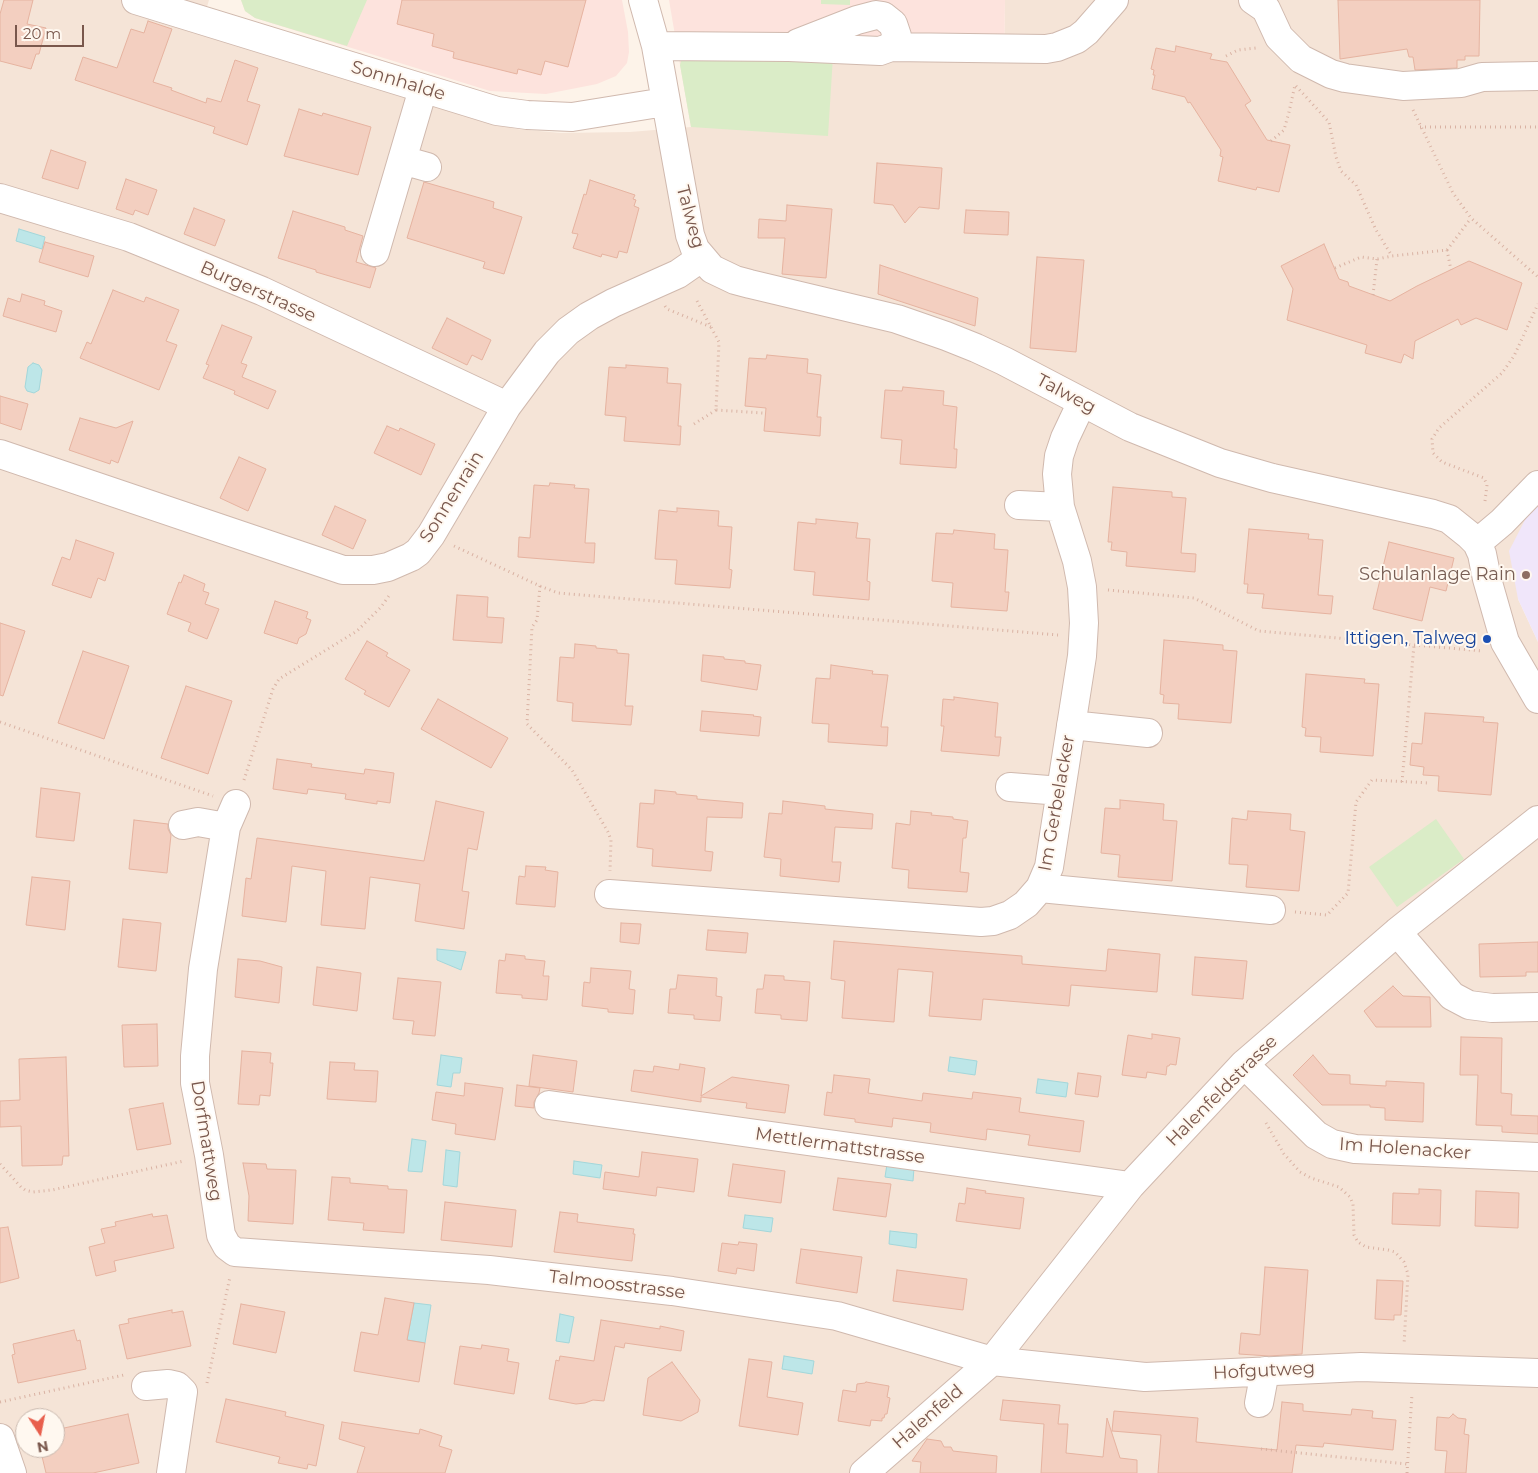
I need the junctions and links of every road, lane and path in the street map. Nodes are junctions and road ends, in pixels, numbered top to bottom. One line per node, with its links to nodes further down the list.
1 (136, 0): 6 (street, Sonnhalde)
2 (643, 0): 7 (street, Talweg)
3 (655, 0): 7 (street, Talweg)
4 (1114, 0): 9 (street)
5 (1253, 0): 10 (street)
6 (216, 12): 13 (street, Sonnhalde)
7 (656, 46): 8 (street); 14 (street, Talweg)
8 (790, 47): 9 (street); 9 (street)
9 (891, 47)
10 (1298, 72): 12 (street); 17 (path); 22 (path)
11 (1538, 76): 12 (street)
12 (1403, 86): 15 (path)
13 (423, 89): 14 (street, Sonnhalde); 21 (street)
14 (665, 102): 23 (street, Talweg)
15 (1420, 127): 16 (path); 19 (path)
16 (1538, 127)
17 (1271, 141)
18 (0, 198): 34 (street, Burgerstrasse)
19 (1471, 218): 20 (path); 27 (path)
20 (1446, 250): 22 (path); 26 (path)
21 (375, 252)
22 (1392, 256): 24 (path)
23 (702, 258): 28 (street, Sonnenrain); 33 (street, Talweg)
24 (1377, 259): 25 (path); 29 (path)
25 (1335, 268)
26 (1451, 270)
27 (1538, 277)
28 (658, 283): 32 (path); 34 (street, Sonnenrain)
29 (1373, 295)
30 (697, 300): 32 (path)
31 (1538, 304): 43 (path)
32 (712, 327): 35 (path)
33 (1082, 402): 41 (street, Im Gerbelacker); 43 (street, Talweg)
34 (507, 406): 42 (street, Sonnenrain)
35 (716, 410): 36 (path); 37 (path)
36 (763, 413)
37 (694, 424)
38 (0, 454): 44 (street, Sonnenrain)
39 (1538, 485): 43 (street)
40 (1019, 505): 41 (street)
41 (1060, 507): 46 (street, Im Gerbelacker)
42 (431, 535): 44 (street, Sonnenrain); 45 (path)
43 (1477, 543): 50 (street)
44 (411, 557): 58 (path)
45 (540, 586): 47 (path); 62 (path)
46 (1082, 588): 47 (street, Im Gerbelacker); 48 (path)
47 (1084, 638): 52 (street, Im Gerbelacker)
48 (1414, 645): 49 (path); 54 (path)
49 (1486, 651)
50 (1538, 699)
51 (0, 722): 58 (path)
52 (1071, 725): 53 (street); 57 (street, Im Gerbelacker)
53 (1148, 733)
54 (1402, 782): 55 (path); 63 (path)
55 (1429, 784)
56 (1010, 787): 57 (street)
57 (1061, 791): 61 (street, Im Gerbelacker)
58 (231, 816): 60 (street); 69 (street, Dorfmattweg)
59 (1538, 820): 64 (street, Halenfeldstrasse)
60 (188, 821)
61 (1040, 888): 62 (street, Im Gerbelacker); 63 (street)
62 (609, 894)
63 (1270, 910)
64 (1397, 932): 65 (street); 66 (street, Halenfeldstrasse)
65 (1538, 1007)
66 (1244, 1064): 70 (street, Im Holenacker); 72 (street, Halenfeldstrasse)
67 (550, 1106): 72 (street, Mettlermattstrasse)
68 (1265, 1121): 75 (path)
69 (209, 1155): 71 (path); 73 (street, Dorfmattweg)
70 (1538, 1157)
71 (0, 1164)
72 (1130, 1186): 74 (street, Halenfeldstrasse)
73 (235, 1252): 74 (street, Talmoosstrasse); 79 (path)
74 (992, 1361): 76 (street, Hofgutweg); 87 (street, Halenfeld)
75 (1408, 1368): 76 (street, Hofgutweg); 77 (street, Hofgutweg); 84 (path)
76 (1265, 1371): 81 (street)
77 (1538, 1373)
78 (138, 1380): 80 (path); 86 (street)
79 (206, 1388)
80 (0, 1402)
81 (1259, 1404)
82 (0, 1438): 85 (street)
83 (1261, 1449): 84 (path)
84 (1407, 1464): 88 (path)
85 (12, 1473)
86 (171, 1473)
87 (864, 1473)
88 (1406, 1473)

